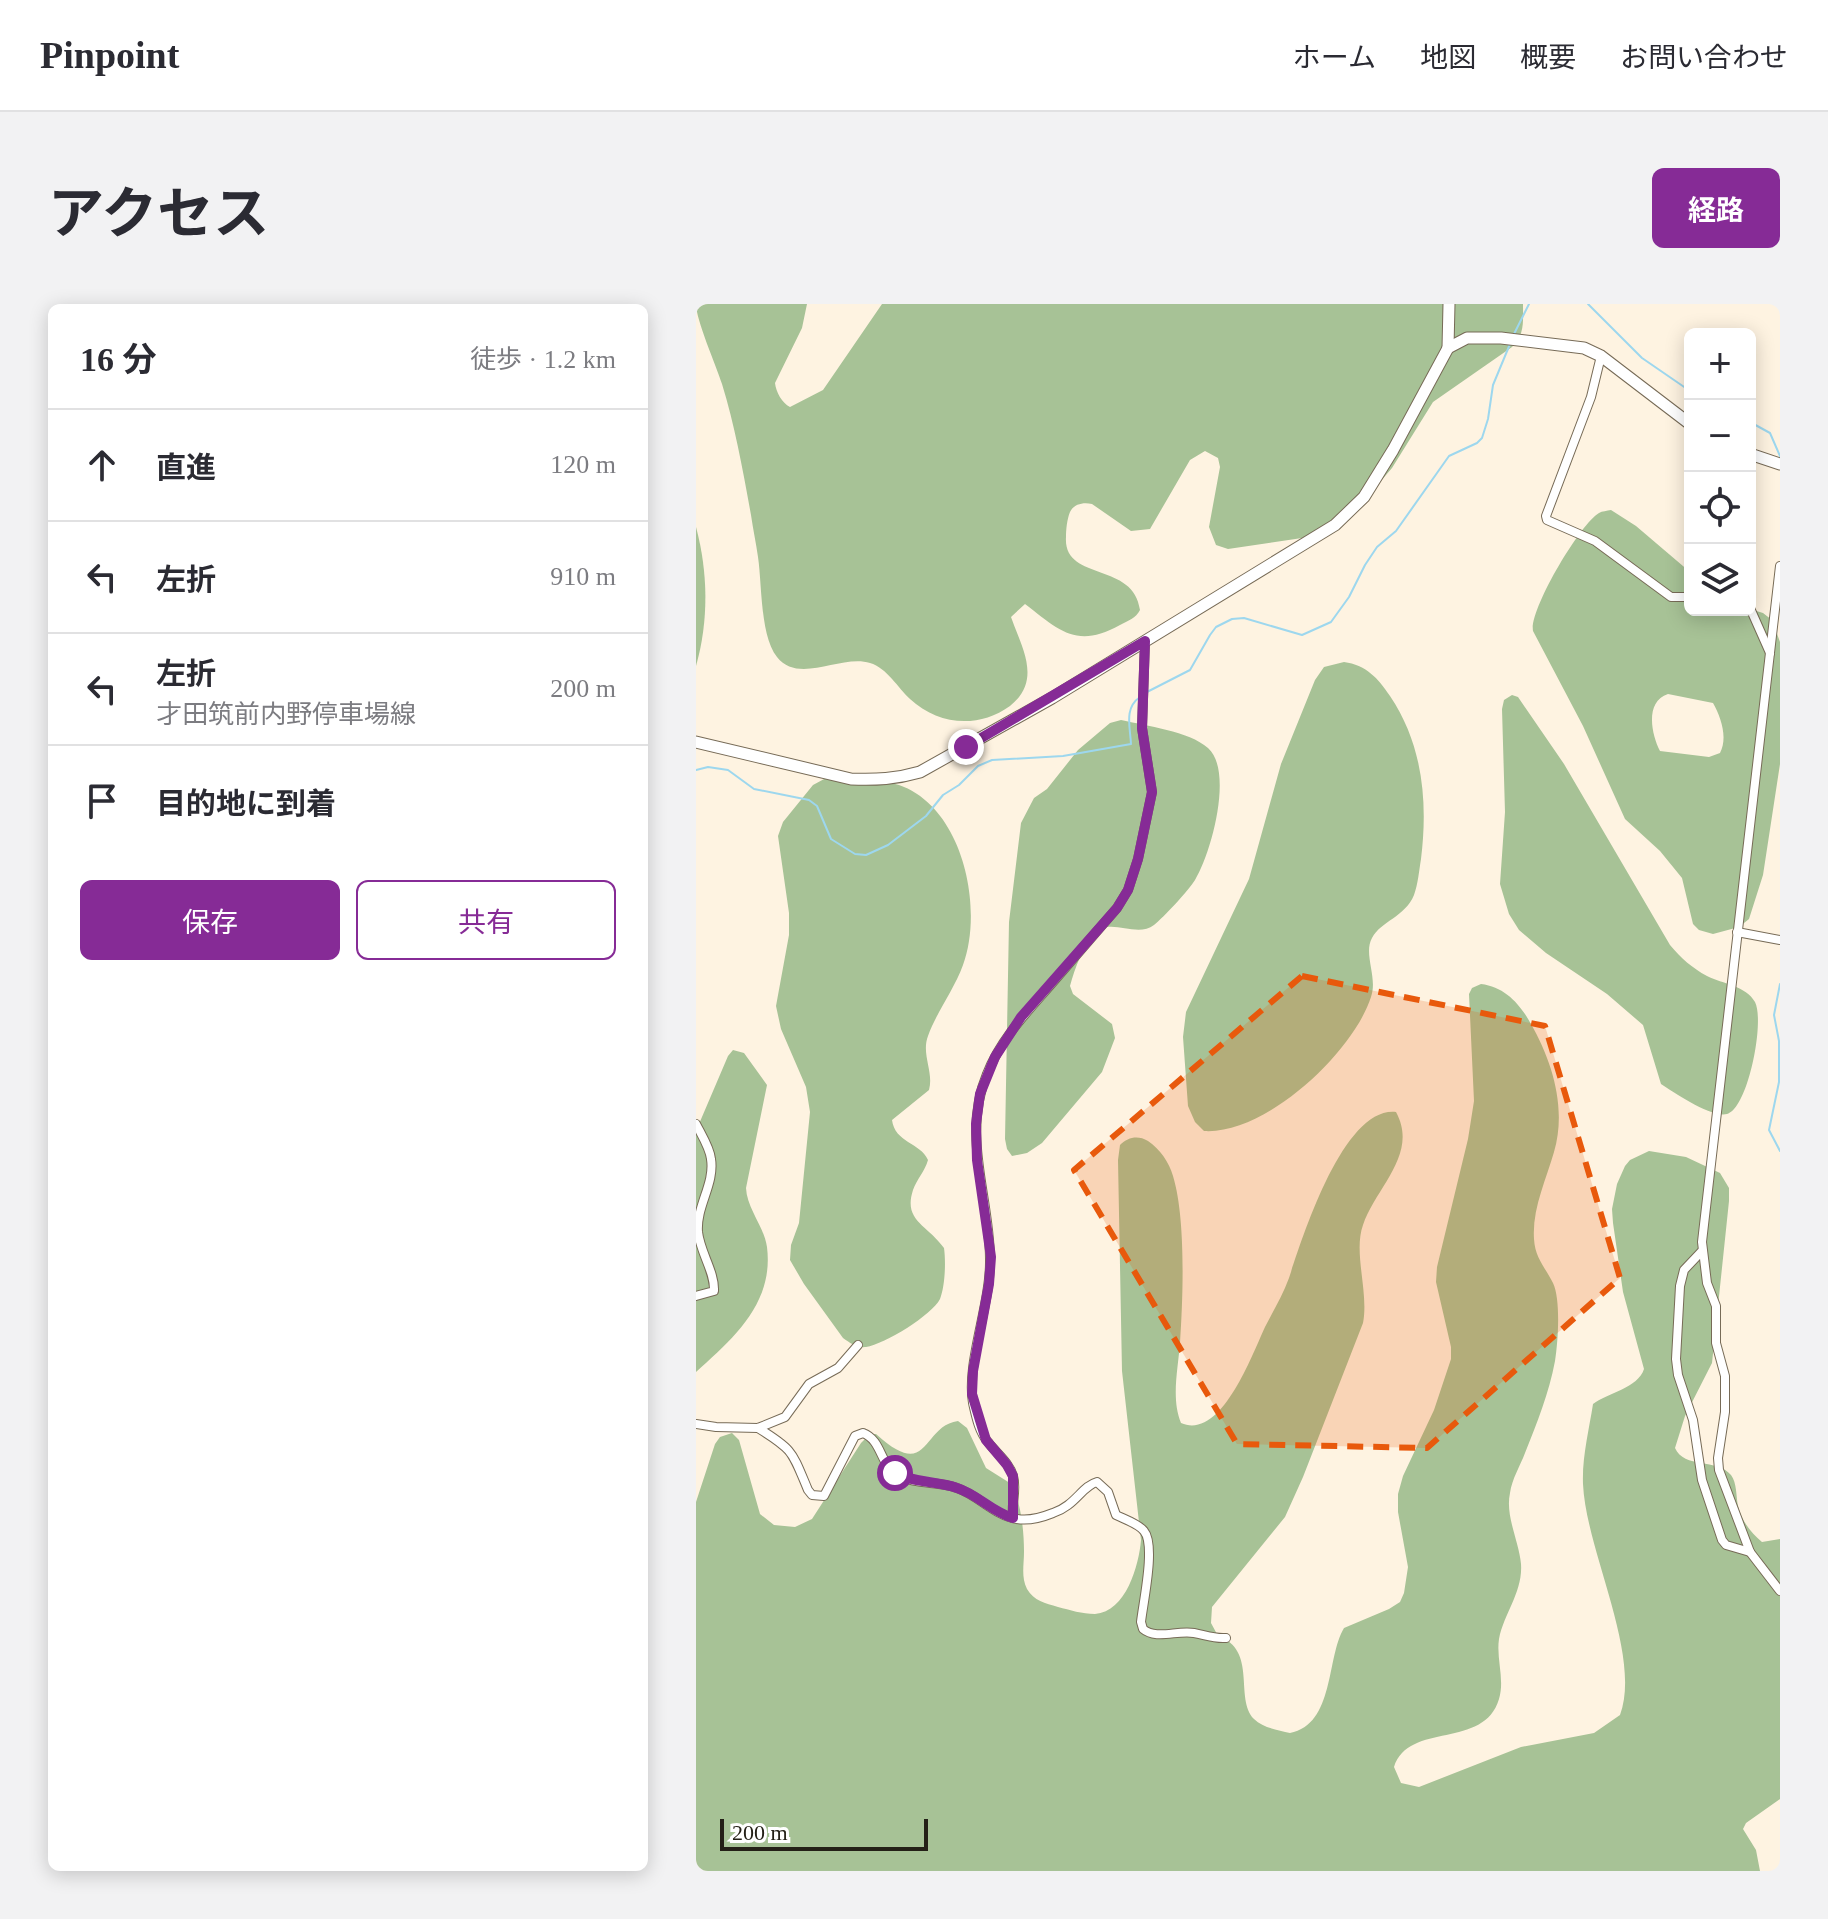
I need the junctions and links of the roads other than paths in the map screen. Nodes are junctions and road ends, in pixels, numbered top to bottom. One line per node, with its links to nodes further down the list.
1 (1449, 304): 2 (main road)
2 (1448, 348): 3 (main road); 10 (main road)
3 (1601, 356): 4 (main road); 8 (street)
4 (1684, 419)
5 (1756, 456): 6 (main road)
6 (1780, 464)
7 (1780, 566): 11 (street)
8 (1684, 597)
9 (1754, 616): 11 (street)
10 (1145, 641): 12 (main road); 21 (street)
11 (1770, 653): 13 (street)
12 (696, 742)
13 (1737, 932): 14 (street); 16 (street)
14 (1780, 940)
15 (696, 1124): 17 (street)
16 (1703, 1250): 22 (street); 22 (street)
17 (696, 1296)
18 (858, 1345): 20 (street)
19 (696, 1424): 20 (street)
20 (758, 1428): 21 (street)
21 (1013, 1518): 24 (street)
22 (1750, 1552): 23 (street)
23 (1780, 1591)
24 (1226, 1638)

